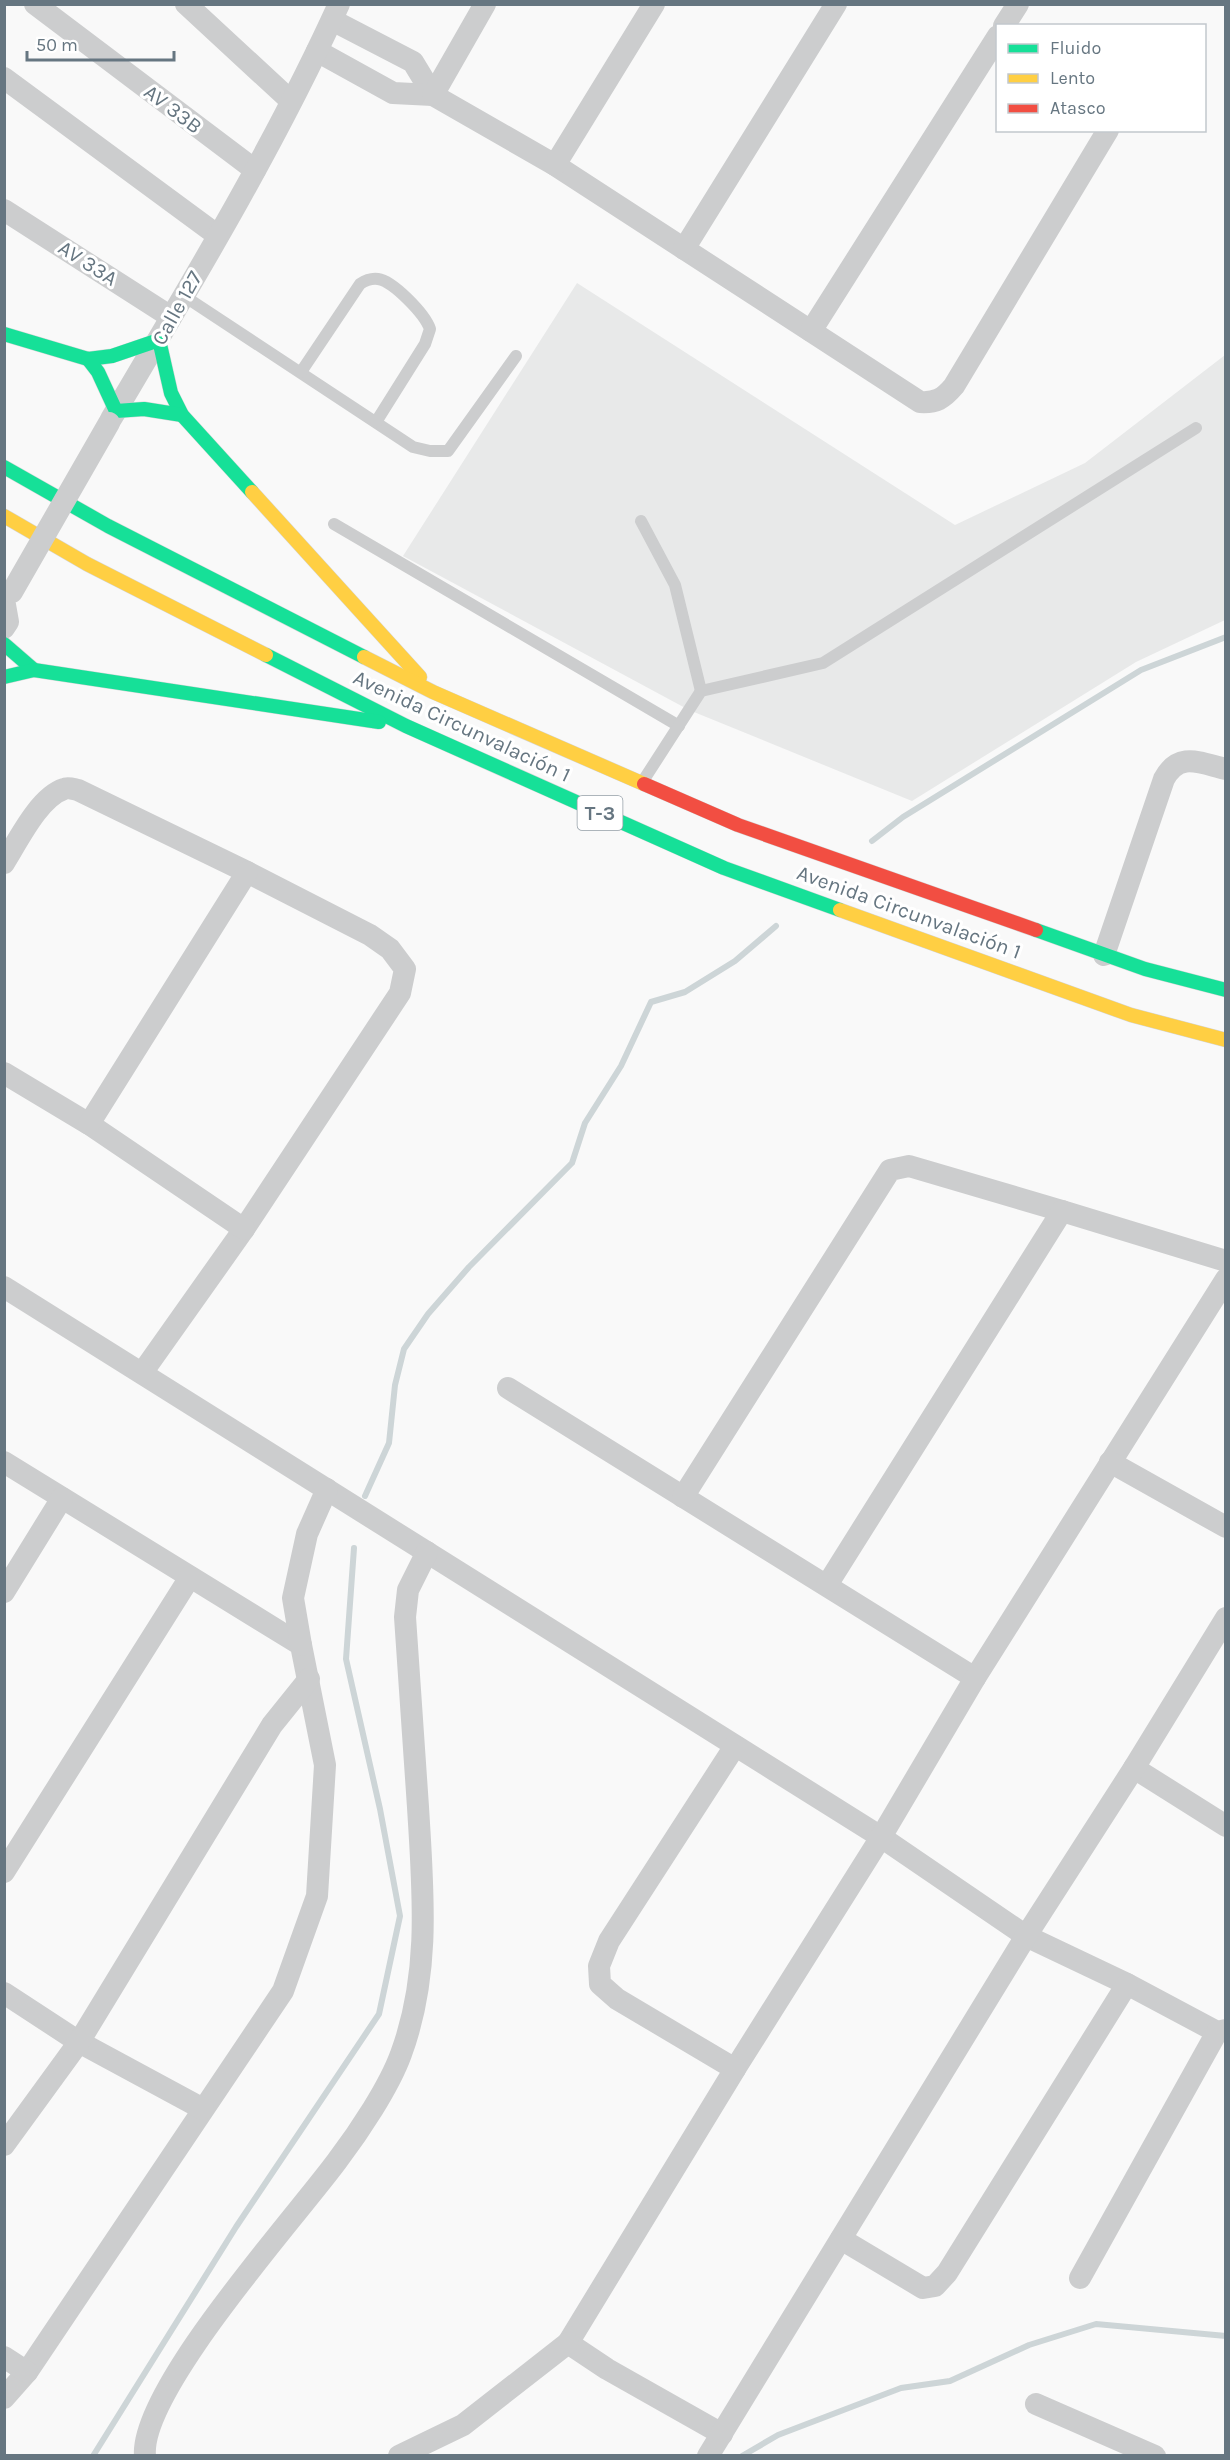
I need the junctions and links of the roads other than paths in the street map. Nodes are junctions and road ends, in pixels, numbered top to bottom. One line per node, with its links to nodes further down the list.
1 (34, 4): 16 (street, AV 33B)
2 (186, 4): 13 (street)
3 (485, 4): 12 (street)
4 (654, 4): 15 (street)
5 (836, 4): 19 (street)
6 (1018, 4): 8 (street)
7 (335, 12): 10 (street, Calle 127); 12 (street)
8 (1005, 24)
9 (996, 39): 22 (street)
10 (317, 51): 12 (street); 13 (street, Calle 127)
11 (4, 78): 18 (street)
12 (433, 96): 15 (street)
13 (291, 101): 16 (street, Calle 127)
14 (1107, 132): 22 (street)
15 (555, 165): 19 (street)
16 (255, 170): 18 (street, Calle 127)
17 (4, 210): 21 (street, AV 33A)
18 (217, 235): 20 (street, Calle 127)
19 (684, 249): 22 (street)
20 (184, 296): 21 (street, Calle 127); 27 (lane)
21 (171, 317): 24 (street, Calle 127)
22 (811, 331)
23 (4, 334): 26 (main road)
24 (159, 340): 26 (main road); 28 (main road); 29 (street, Calle 127)
25 (516, 356): 30 (lane)
26 (88, 359): 29 (main road)
27 (301, 372): 30 (lane); 30 (lane)
28 (182, 415): 29 (main road); 42 (main road)
29 (112, 417): 36 (street, Calle 127, bridge)
30 (376, 422)
31 (1196, 428): 41 (lane)
32 (4, 467): 42 (main road, Avenida Circunvalación 1 / T-3)
33 (4, 516): 43 (main road, Avenida Circunvalación 1 / T-3)
34 (641, 520): 41 (lane)
35 (334, 524): 44 (lane)
36 (7, 601): 37 (street)
37 (4, 628)
38 (4, 644): 39 (main road)
39 (34, 670): 40 (main road); 43 (main road)
40 (4, 677)
41 (701, 691): 44 (lane)
42 (433, 692): 46 (main road, Avenida Circunvalación 1 / T-3)
43 (406, 726): 51 (main road, Avenida Circunvalación 1 / T-3)
44 (679, 726): 46 (lane)
45 (1226, 769): 49 (street)
46 (642, 783): 49 (main road, Avenida Circunvalación 1 / T-3)
47 (4, 863): 48 (street)
48 (247, 872): 53 (street); 55 (street)
49 (1104, 955): 50 (main road, Avenida Circunvalación 1 / T-3)
50 (1226, 990)
51 (1226, 1041)
52 (4, 1072): 53 (street)
53 (89, 1124): 55 (street)
54 (1062, 1211): 56 (street); 64 (street); 69 (street)
55 (243, 1229): 59 (street)
56 (1226, 1261)
57 (1226, 1279): 62 (street)
58 (4, 1287): 59 (street)
59 (142, 1373): 63 (street)
60 (508, 1388): 64 (street)
61 (4, 1462): 65 (street)
62 (1110, 1462): 66 (street); 73 (street)
63 (327, 1489): 67 (street); 72 (street)
64 (683, 1497): 69 (street)
65 (62, 1498): 68 (street); 70 (street)
66 (1226, 1527)
67 (427, 1552): 75 (street); 96 (street)
68 (190, 1577): 72 (street); 79 (street)
69 (827, 1585): 73 (street)
70 (4, 1592)
71 (1226, 1618): 76 (street)
72 (301, 1644): 74 (street)
73 (975, 1678): 78 (street)
74 (309, 1679): 84 (street); 86 (street)
75 (735, 1746): 78 (street); 85 (street)
76 (1134, 1768): 77 (street); 80 (street)
77 (1226, 1826)
78 (880, 1838): 80 (street); 85 (street)
79 (4, 1872)
80 (1026, 1936): 81 (street); 88 (street)
81 (1127, 1984): 83 (street); 88 (street)
82 (4, 1993): 84 (street)
83 (1221, 2031): 89 (street)
84 (79, 2042): 86 (street); 87 (street)
85 (735, 2069): 90 (street)
86 (203, 2109): 92 (street)
87 (4, 2145)
88 (841, 2239): 95 (street)
89 (1080, 2278)
90 (568, 2343): 95 (street); 97 (street)
91 (4, 2357): 92 (street)
92 (27, 2372): 93 (street)
93 (4, 2398)
94 (1036, 2404): 99 (street)
95 (722, 2434): 98 (street)
96 (145, 2456)
97 (399, 2456)
98 (708, 2456)
99 (1155, 2456)

